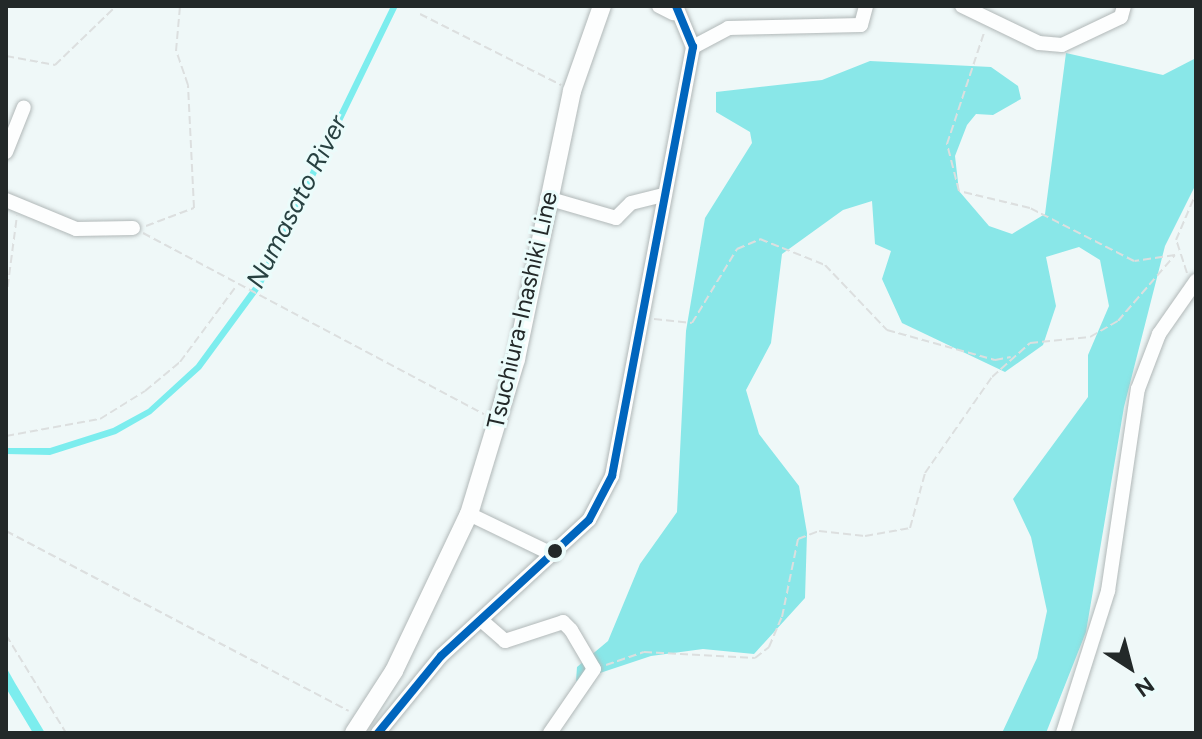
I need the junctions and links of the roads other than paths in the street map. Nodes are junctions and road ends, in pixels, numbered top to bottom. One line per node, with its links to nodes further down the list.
1 (602, 6): 11 (main road, Tsuchiura-Inashiki Line)
2 (659, 6): 6 (street)
3 (866, 6): 7 (street)
4 (962, 6): 5 (street)
5 (1124, 6)
6 (675, 10): 7 (street)
7 (693, 47): 10 (street)
8 (24, 107): 9 (street)
9 (6, 152)
10 (662, 195): 11 (street); 16 (street)
11 (547, 198): 15 (main road, Tsuchiura-Inashiki Line)
12 (12, 204): 13 (street)
13 (133, 228)
14 (1195, 282): 21 (street)
15 (469, 514): 16 (street); 18 (main road, Tsuchiura-Inashiki Line)
16 (554, 555): 17 (street)
17 (481, 620): 19 (street); 20 (street)
18 (359, 726)
19 (378, 733)
20 (550, 733)
21 (1063, 733)

